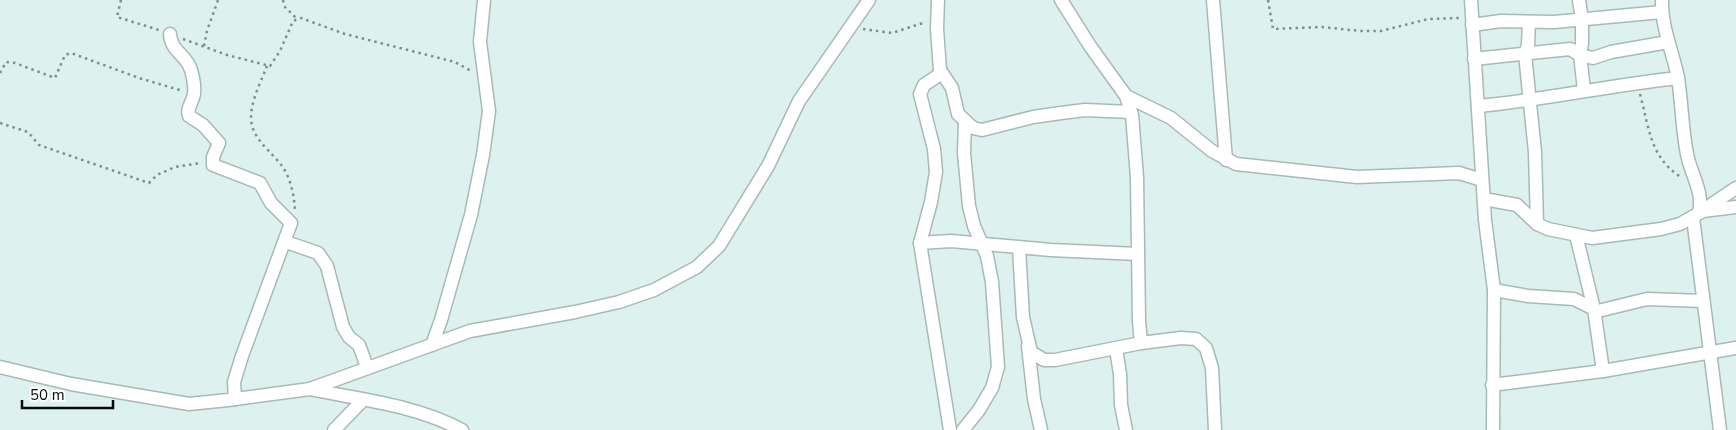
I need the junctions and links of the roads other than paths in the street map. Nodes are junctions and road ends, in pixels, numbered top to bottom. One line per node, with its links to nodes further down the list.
1 (484, 0): 42 (street)
2 (869, 0): 42 (street)
3 (938, 0): 17 (street)
4 (1061, 0): 20 (street)
5 (1213, 0): 25 (street)
6 (1471, 0): 10 (street)
7 (1578, 0): 9 (street)
8 (1662, 6): 9 (street); 13 (street)
9 (1582, 20): 11 (street); 15 (street)
10 (1472, 22): 11 (street); 16 (street)
11 (1529, 22): 14 (street)
12 (170, 34): 33 (street)
13 (1668, 42): 15 (street); 18 (street)
14 (1525, 54): 15 (street); 16 (street); 21 (street)
15 (1580, 56): 19 (street)
16 (1474, 59): 22 (street)
17 (940, 70): 24 (street); 34 (street)
18 (1678, 78): 19 (street); 30 (street)
19 (1584, 90): 21 (street)
20 (1126, 96): 23 (street); 25 (street)
21 (1529, 100): 22 (street); 31 (street)
22 (1478, 106): 26 (street)
23 (1131, 112): 24 (street); 37 (street)
24 (965, 122): 35 (street)
25 (1226, 160): 26 (street)
26 (1482, 180): 28 (street)
27 (1736, 188): 30 (street)
28 (1484, 199): 31 (street); 38 (street)
29 (1736, 207): 30 (street)
30 (1698, 214): 32 (street); 39 (street)
31 (1537, 224): 32 (street)
32 (1576, 235): 40 (street)
33 (286, 242): 48 (street); 54 (street)
34 (920, 243): 35 (street); 58 (street)
35 (982, 244): 36 (street); 59 (street)
36 (1019, 248): 37 (street); 43 (street)
37 (1138, 254): 41 (street)
38 (1494, 290): 40 (street); 51 (street)
39 (1703, 301): 40 (street); 46 (street)
40 (1594, 309): 49 (street)
41 (1141, 342): 45 (street); 62 (street)
42 (432, 345): 48 (street)
43 (1028, 345): 45 (street); 60 (street)
44 (1736, 348): 46 (street)
45 (1116, 349): 61 (street)
46 (1710, 351): 49 (street); 64 (street)
47 (0, 367): 54 (street)
48 (367, 367): 50 (street)
49 (1603, 371): 51 (street)
50 (347, 375): 52 (street); 53 (street)
51 (1492, 385): 63 (street)
52 (310, 389): 53 (street); 54 (street)
53 (348, 397): 55 (street)
54 (234, 399)
55 (363, 400): 56 (street); 57 (street)
56 (334, 430)
57 (462, 430)
58 (950, 430)
59 (963, 430)
60 (1041, 430)
61 (1126, 430)
62 (1215, 430)
63 (1493, 430)
64 (1720, 430)

